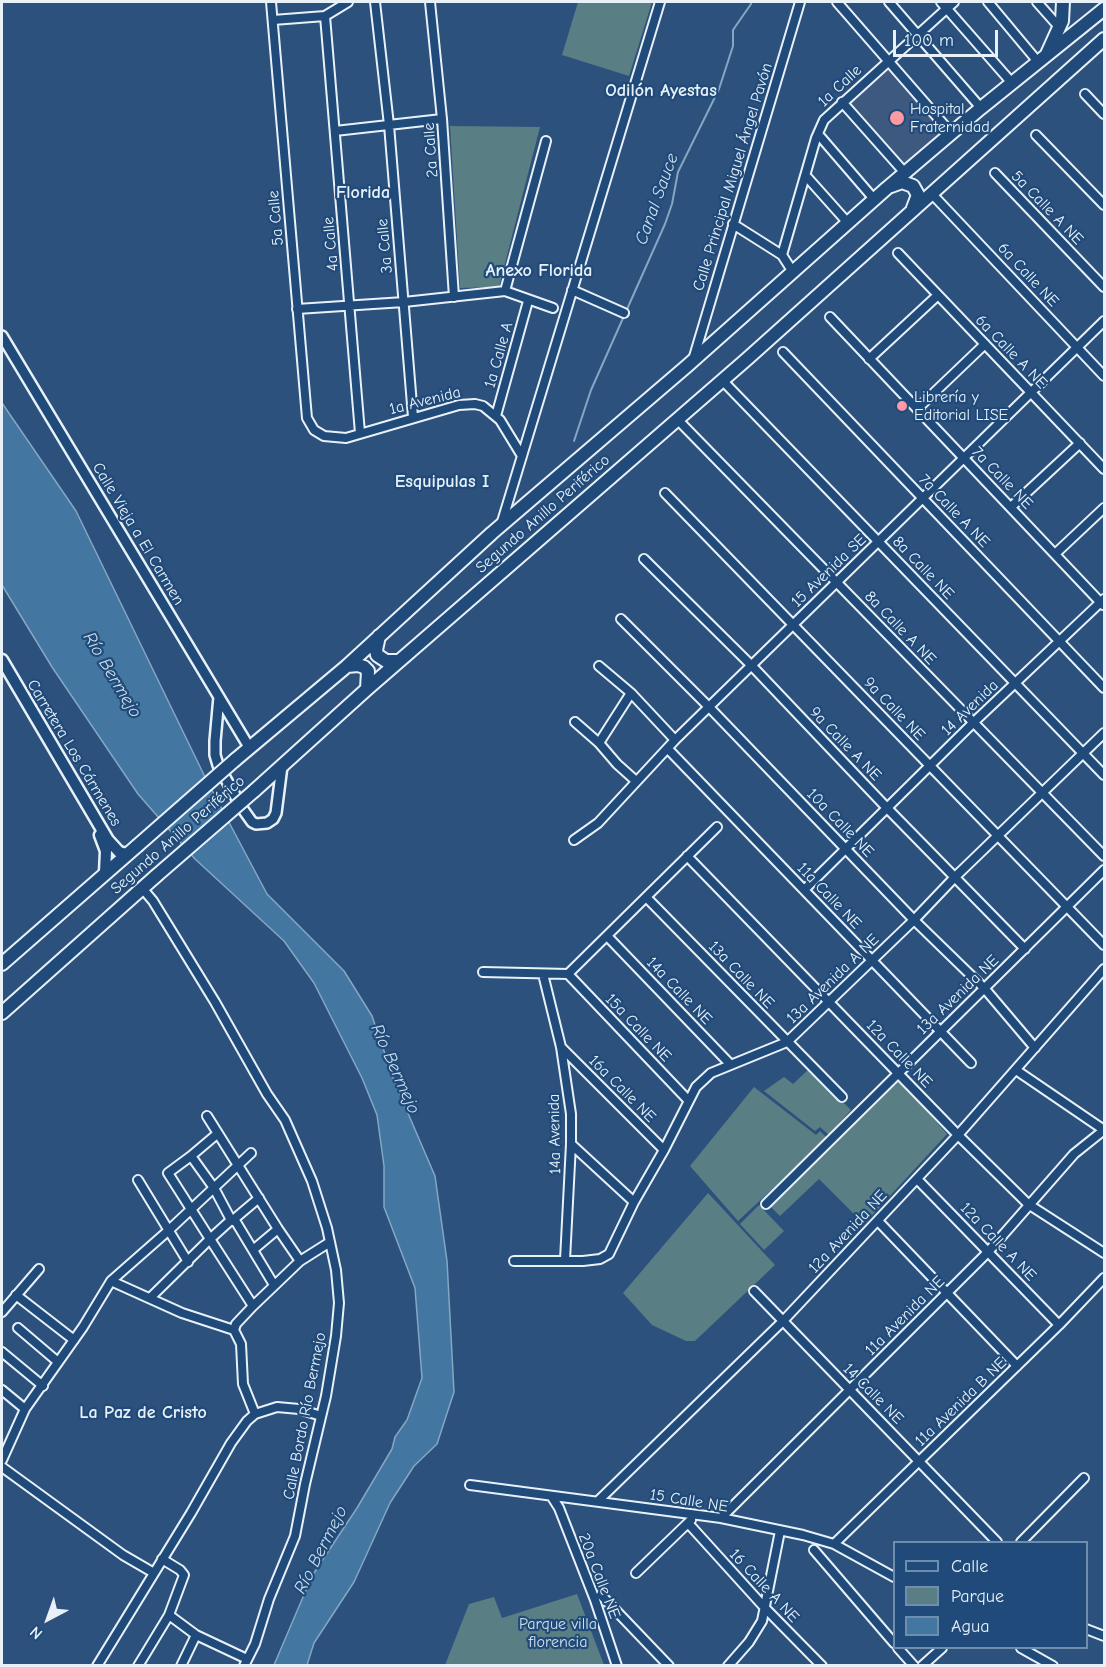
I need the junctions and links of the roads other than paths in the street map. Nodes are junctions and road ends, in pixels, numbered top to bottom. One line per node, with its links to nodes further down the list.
1 (271, 2): 16 (street, 5a Calle)
2 (348, 2): 15 (street)
3 (375, 2): 28 (street, 3a Calle)
4 (430, 2): 27 (street, 2a Calle)
5 (660, 2): 48 (street)
6 (800, 2): 43 (street, Calle Principal Miguel Ángel Pavón)
7 (837, 2): 20 (street)
8 (889, 2): 18 (street)
9 (954, 2): 13 (street, 1a Calle)
10 (988, 2): 21 (street)
11 (1037, 2): 17 (street)
12 (1063, 2): 17 (main road)
13 (944, 5): 18 (street, 1a Calle); 22 (street)
14 (1104, 9): 21 (main road, Segundo Anillo Periférico)
15 (325, 16): 16 (street); 29 (street, 4a Calle)
16 (273, 20): 56 (street, 5a Calle)
17 (1060, 28): 21 (main road)
18 (918, 34): 20 (street, 1a Calle); 25 (street)
19 (1104, 39): 38 (main road, Segundo Anillo Periférico)
20 (888, 60): 24 (street, 1a Calle); 31 (street)
21 (1042, 61): 22 (main road, Segundo Anillo Periférico)
22 (1012, 83): 25 (main road, Segundo Anillo Periférico)
23 (1085, 93): 26 (street)
24 (842, 102): 30 (street, 1a Calle); 34 (street)
25 (981, 108): 31 (main road, Segundo Anillo Periférico)
26 (1104, 114)
27 (442, 119): 28 (street); 51 (street, 2a Calle)
28 (389, 125): 29 (street); 53 (street, 3a Calle)
29 (335, 131): 54 (street, 4a Calle)
30 (818, 134): 36 (street, 1a Calle); 39 (street)
31 (952, 134): 34 (main road, Segundo Anillo Periférico)
32 (1036, 135): 40 (street)
33 (546, 141): 49 (street)
34 (905, 173): 37 (main road, Segundo Anillo Periférico)
35 (995, 173): 47 (street, 5a Calle A NE)
36 (806, 176): 42 (street); 45 (street, 1a Calle)
37 (887, 188): 39 (main road, Segundo Anillo Periférico); 41 (main road)
38 (932, 194): 41 (main road, Segundo Anillo Periférico); 62 (street, 6a Calle NE)
39 (874, 199): 42 (main road, Segundo Anillo Periférico)
40 (1104, 205)
41 (909, 214): 67 (main road, Segundo Anillo Periférico)
42 (848, 223): 46 (main road, Segundo Anillo Periférico)
43 (733, 224): 45 (street); 65 (street, Calle Principal Miguel Ángel Pavón)
44 (898, 253): 50 (street, 6a Calle A NE)
45 (782, 255): 46 (street)
46 (793, 272): 65 (main road, Segundo Anillo Periférico)
47 (1104, 287)
48 (572, 290): 57 (street); 76 (street)
49 (505, 291): 51 (street); 52 (street)
50 (938, 295): 61 (street, 6a Calle A NE); 64 (street)
51 (454, 297): 53 (street)
52 (528, 301): 55 (street); 70 (street, 1a Calle A)
53 (404, 302): 54 (street); 71 (street, 3a Calle)
54 (350, 305): 56 (street); 74 (street, 4a Calle)
55 (553, 308)
56 (297, 309): 73 (street, 5a Calle)
57 (624, 313)
58 (830, 317): 64 (street, 7a Calle NE)
59 (1104, 321): 62 (street, 15 Avenida SE)
60 (2, 336): 103 (street, Calle Vieja a El Carmen)
61 (986, 344): 68 (street, 6a Calle A NE); 69 (street)
62 (1077, 347): 66 (street, 6a Calle NE); 68 (street, 15 Avenida SE)
63 (783, 352): 80 (street, 7a Calle A NE)
64 (869, 359): 69 (street, 7a Calle NE)
65 (693, 360): 83 (main road, Segundo Anillo Periférico)
66 (1104, 376)
67 (722, 380): 72 (main road, Segundo Anillo Periférico); 84 (street, 8a Calle NE)
68 (1031, 392): 75 (street, 6a Calle A NE); 77 (street, 15 Avenida SE)
69 (917, 409): 77 (street, 7a Calle NE)
70 (496, 416): 71 (street, 1a Avenida); 76 (street)
71 (413, 417): 74 (street, 1a Avenida)
72 (676, 419): 87 (street, 8a Calle A NE); 94 (main road, Segundo Anillo Periférico)
73 (314, 430): 74 (street, 1a Avenida)
74 (360, 433)
75 (1080, 443): 78 (street, 6a Calle A NE); 81 (street)
76 (522, 456): 83 (street)
77 (963, 458): 80 (street, 15 Avenida SE); 81 (street, 7a Calle NE)
78 (1104, 469)
79 (664, 493): 90 (street, 9a Calle NE)
80 (922, 497): 84 (street, 15 Avenida SE); 92 (street, 7a Calle A NE)
81 (1011, 507): 85 (street, 7a Calle NE)
82 (1104, 508): 85 (street)
83 (500, 526): 91 (main road, Segundo Anillo Periférico)
84 (878, 541): 87 (street, 15 Avenida SE); 99 (street, 8a Calle NE)
85 (1055, 554): 88 (street, 7a Calle NE)
86 (644, 559): 97 (street, 9a Calle A NE)
87 (836, 582): 90 (street, 15 Avenida SE); 106 (street, 8a Calle A NE)
88 (1103, 602): 92 (street, 14 Avenida)
89 (621, 619): 104 (street, 10a Calle NE)
90 (793, 625): 97 (street, 15 Avenida SE); 114 (street, 9a Calle NE)
91 (379, 636): 94 (main road); 95 (main road, Segundo Anillo Periférico)
92 (1060, 641): 99 (street, 14 Avenida); 100 (street, 7a Calle A NE)
93 (2, 660): 123 (main road, Carretera Los Cármenes)
94 (399, 661): 101 (main road, Segundo Anillo Periférico)
95 (347, 666): 101 (main road); 110 (main road, Segundo Anillo Periférico)
96 (598, 666): 102 (street)
97 (752, 666): 104 (street, 15 Avenida SE); 118 (street, 9a Calle A NE)
98 (2, 668): 127 (main road, Carretera Los Cármenes)
99 (1016, 683): 106 (street, 14 Avenida); 112 (street, 8a Calle NE)
100 (1104, 688)
101 (367, 689): 113 (main road, Segundo Anillo Periférico)
102 (631, 693): 108 (street); 109 (street)
103 (219, 697): 110 (street, Calle Vieja a El Carmen); 113 (street)
104 (709, 707): 108 (street, 15 Avenida SE); 122 (street, 10a Calle NE)
105 (575, 722): 109 (street)
106 (974, 723): 114 (street, 14 Avenida); 117 (street, 8a Calle A NE)
107 (1104, 733): 112 (street, 13a Avenida A NE)
108 (675, 740): 111 (street, 15 Avenida SE)
109 (599, 743): 116 (street)
110 (249, 747): 123 (main road, Segundo Anillo Periférico, bridge)
111 (668, 749): 116 (street, 15 Avenida SE); 130 (street, 11a Calle NE)
112 (1084, 754): 115 (street, 8a Calle NE); 117 (street, 13a Avenida A NE)
113 (282, 766): 129 (main road, Segundo Anillo Periférico, bridge)
114 (930, 766): 118 (street, 14 Avenida); 120 (street, 9a Calle NE)
115 (1104, 775)
116 (636, 781): 121 (street, 15 Avenida SE)
117 (1043, 794): 120 (street, 13a Avenida A NE); 125 (street, 8a Calle A NE)
118 (887, 808): 122 (street, 14 Avenida); 128 (street, 9a Calle A NE)
119 (717, 827): 124 (street)
120 (998, 836): 128 (street, 13a Avenida A NE); 132 (street, 9a Calle NE)
121 (574, 840)
122 (846, 849): 130 (street, 14 Avenida); 133 (street, 10a Calle NE)
123 (127, 854): 127 (main road, Segundo Anillo Periférico)
124 (687, 856): 131 (street); 144 (street, 12a Calle NE)
125 (1104, 856)
126 (1104, 870): 132 (street, 13a Avenida NE)
127 (105, 873): 138 (main road, Segundo Anillo Periférico)
128 (955, 878): 133 (street, 13a Avenida A NE); 136 (street, 9a Calle A NE)
129 (142, 888): 145 (main road, Segundo Anillo Periférico); 178 (street, Calle Bordo Río Bermejo)
130 (804, 890): 137 (street, 11a Calle NE)
131 (646, 897): 134 (street); 147 (street, 13a Calle NE)
132 (1067, 907): 135 (street, 9a Calle NE); 136 (street, 13a Avenida NE)
133 (914, 920): 137 (street, 13a Avenida A NE); 143 (street, 10a Calle NE)
134 (608, 937): 142 (street); 151 (street, 14a Calle NE)
135 (1104, 945)
136 (1025, 948): 143 (street, 13a Avenida NE)
137 (872, 960): 144 (street, 13a Avenida A NE); 146 (street, 11a Calle NE)
138 (2, 964)
139 (483, 972): 141 (street)
140 (1103, 972): 149 (street, 12a Avenida NE)
141 (543, 974): 142 (street); 148 (street, 14a Avenida)
142 (568, 974): 155 (street, 15a Calle NE)
143 (985, 989): 146 (street, 13a Avenida NE); 149 (street, 10a Calle NE)
144 (829, 1001): 147 (street, 13a Avenida A NE); 153 (street, 12a Calle NE)
145 (2, 1013)
146 (941, 1032): 150 (street, 11a Calle NE); 153 (street, 13a Avenida NE)
147 (787, 1042): 151 (street, 13a Avenida A NE); 154 (street, 13a Calle NE)
148 (561, 1047): 160 (street, 14a Avenida); 161 (street, 16a Calle NE)
149 (1035, 1048): 152 (street, 12a Avenida NE)
150 (971, 1063)
151 (730, 1064): 155 (street, 13a Avenida A NE)
152 (1016, 1070): 157 (street); 159 (street, 12a Avenida NE)
153 (898, 1072): 159 (street, 12a Calle NE); 170 (street, 13a Avenida NE)
154 (842, 1096)
155 (688, 1100): 161 (street, 13a Avenida A NE)
156 (207, 1116): 158 (street)
157 (1104, 1130): 171 (street, 11a Avenida NE)
158 (217, 1134): 163 (street); 164 (street)
159 (958, 1135): 165 (street, 12a Avenida NE); 171 (street, 12a Calle NE)
160 (572, 1144): 169 (street); 182 (street, 14a Avenida)
161 (664, 1150): 169 (street, 13a Avenida A NE)
162 (251, 1153): 164 (street)
163 (191, 1156): 167 (street); 172 (street)
164 (238, 1164): 167 (street); 168 (street)
165 (917, 1179): 174 (street, 12a Avenida NE); 180 (street, 12a Calle A NE)
166 (138, 1180): 176 (street)
167 (214, 1188): 172 (street); 173 (street)
168 (259, 1198): 173 (street); 175 (street)
169 (634, 1202): 182 (street, 13a Avenida A NE)
170 (766, 1204)
171 (1028, 1204): 180 (street, 11a Avenida NE); 181 (street, 12a Calle NE)
172 (191, 1209): 176 (street); 177 (street)
173 (232, 1220): 177 (street); 179 (street)
174 (878, 1221): 191 (street); 196 (street, 12a Avenida NE)
175 (278, 1229): 179 (street); 183 (street)
176 (169, 1230): 185 (street); 188 (street)
177 (210, 1239): 185 (street); 194 (street)
178 (330, 1242): 183 (street); 209 (street, Calle Bordo Río Bermejo)
179 (253, 1250): 189 (street)
180 (988, 1252): 191 (street, 11a Avenida NE); 197 (street, 12a Calle A NE)
181 (1104, 1253)
182 (565, 1260): 184 (street)
183 (300, 1261): 189 (street)
184 (514, 1261)
185 (188, 1262): 193 (street)
186 (39, 1269): 192 (street)
187 (1104, 1278): 197 (street, 11a Avenida B NE)
188 (111, 1281): 193 (street); 200 (street)
189 (274, 1285): 194 (street)
190 (754, 1291): 196 (street, 14 Calle NE)
191 (947, 1293): 203 (street); 206 (street, 11a Avenida NE)
192 (16, 1295): 195 (street); 200 (street)
193 (150, 1299): 199 (street)
194 (253, 1306): 199 (street)
195 (2, 1312)
196 (783, 1321): 206 (street, 14 Calle NE); 216 (street, 12a Avenida NE)
197 (1059, 1325): 203 (street, 11a Avenida B NE)
198 (18, 1328): 202 (street)
199 (234, 1330): 208 (street)
200 (74, 1340): 202 (street)
201 (2, 1352): 204 (street)
202 (58, 1362): 204 (street)
203 (1017, 1366): 211 (street, 11a Avenida B NE)
204 (42, 1386): 207 (street)
205 (2, 1390): 207 (street)
206 (851, 1390): 211 (street, 14 Calle NE); 218 (street, 11a Avenida NE)
207 (25, 1409): 210 (street)
208 (255, 1414): 209 (street); 225 (street)
209 (321, 1416): 239 (street, Calle Bordo Río Bermejo)
210 (2, 1460)
211 (920, 1461): 221 (street, 14 Calle NE); 223 (street, 11a Avenida B NE)
212 (2, 1467): 226 (street)
213 (1084, 1478): 222 (street)
214 (470, 1485): 215 (street, 15 Calle NE)
215 (552, 1497): 216 (street, 15 Calle NE); 243 (street, 20a Calle NE)
216 (598, 1502): 217 (street, 15 Calle NE)
217 (697, 1514): 218 (street, 15 Calle NE); 219 (street)
218 (721, 1518): 220 (street, 15 Calle NE)
219 (688, 1523): 227 (street); 230 (street, 16 Calle A NE)
220 (780, 1531): 223 (street, 15 Calle NE); 230 (street)
221 (997, 1541)
222 (1022, 1541)
223 (834, 1544): 228 (street, 15 Calle NE)
224 (814, 1550): 235 (street)
225 (162, 1559): 226 (street); 231 (street)
226 (154, 1573): 240 (street)
227 (636, 1573)
228 (893, 1576)
229 (601, 1595): 244 (street)
230 (765, 1608): 245 (street); 246 (street, 16 Calle A NE)
231 (169, 1615): 233 (street); 241 (street)
232 (1088, 1630): 234 (street)
233 (196, 1635): 239 (street); 242 (street)
234 (1104, 1636)
235 (893, 1643)
236 (900, 1649): 247 (street)
237 (940, 1649): 248 (street)
238 (1025, 1649): 249 (street)
239 (246, 1662)
240 (97, 1665)
241 (138, 1665)
242 (180, 1665)
243 (617, 1665)
244 (669, 1665)
245 (728, 1665)
246 (822, 1665)
247 (914, 1665)
248 (922, 1665)
249 (1053, 1665)

